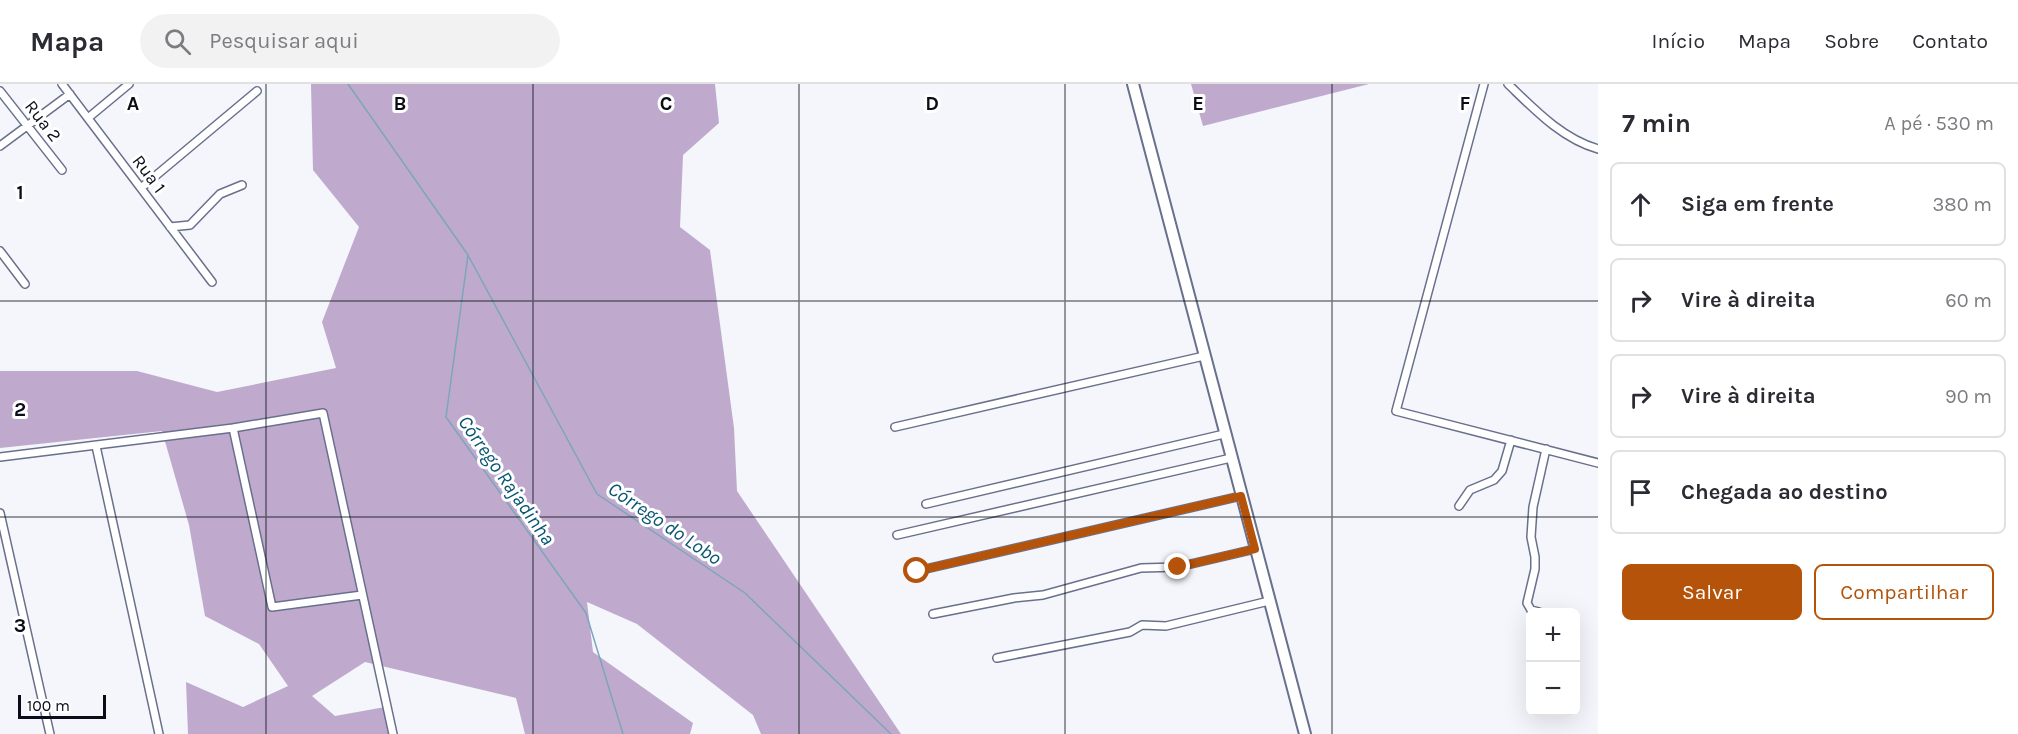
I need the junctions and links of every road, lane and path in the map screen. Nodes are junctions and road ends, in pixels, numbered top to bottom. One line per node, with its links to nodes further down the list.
1 (62, 84): 8 (street, Rua 1)
2 (129, 84): 9 (street)
3 (1133, 84): 20 (street)
4 (1484, 84): 24 (street)
5 (1508, 84): 12 (street)
6 (0, 91): 10 (street, Rua 2)
7 (257, 91): 15 (street)
8 (70, 94): 9 (street, Rua 1); 10 (street)
9 (88, 118): 15 (street, Rua 1)
10 (26, 125): 11 (street); 13 (street, Rua 2)
11 (0, 146)
12 (1598, 149)
13 (62, 170)
14 (242, 185): 16 (street)
15 (141, 188): 16 (street, Rua 1)
16 (170, 227): 18 (street, Rua 1)
17 (0, 251): 19 (street)
18 (212, 282)
19 (26, 284)
20 (1204, 356): 21 (street); 23 (street)
21 (895, 427)
22 (233, 428): 25 (street); 37 (street); 37 (street)
23 (1224, 434): 28 (street); 31 (street)
24 (1510, 440): 26 (street); 32 (street)
25 (96, 446): 27 (street); 43 (street)
26 (1546, 448): 29 (street); 39 (street)
27 (0, 457)
28 (1231, 458): 30 (street); 34 (street)
29 (1598, 463)
30 (1241, 496): 35 (street); 36 (street)
31 (926, 504)
32 (1459, 506)
33 (0, 513): 42 (street)
34 (897, 535)
35 (1255, 549): 38 (street); 40 (street)
36 (917, 571)
37 (362, 595): 44 (street)
38 (1269, 601): 41 (street); 45 (street)
39 (1530, 608)
40 (933, 614)
41 (997, 658)
42 (50, 734)
43 (159, 734)
44 (393, 734)
45 (1305, 734)

